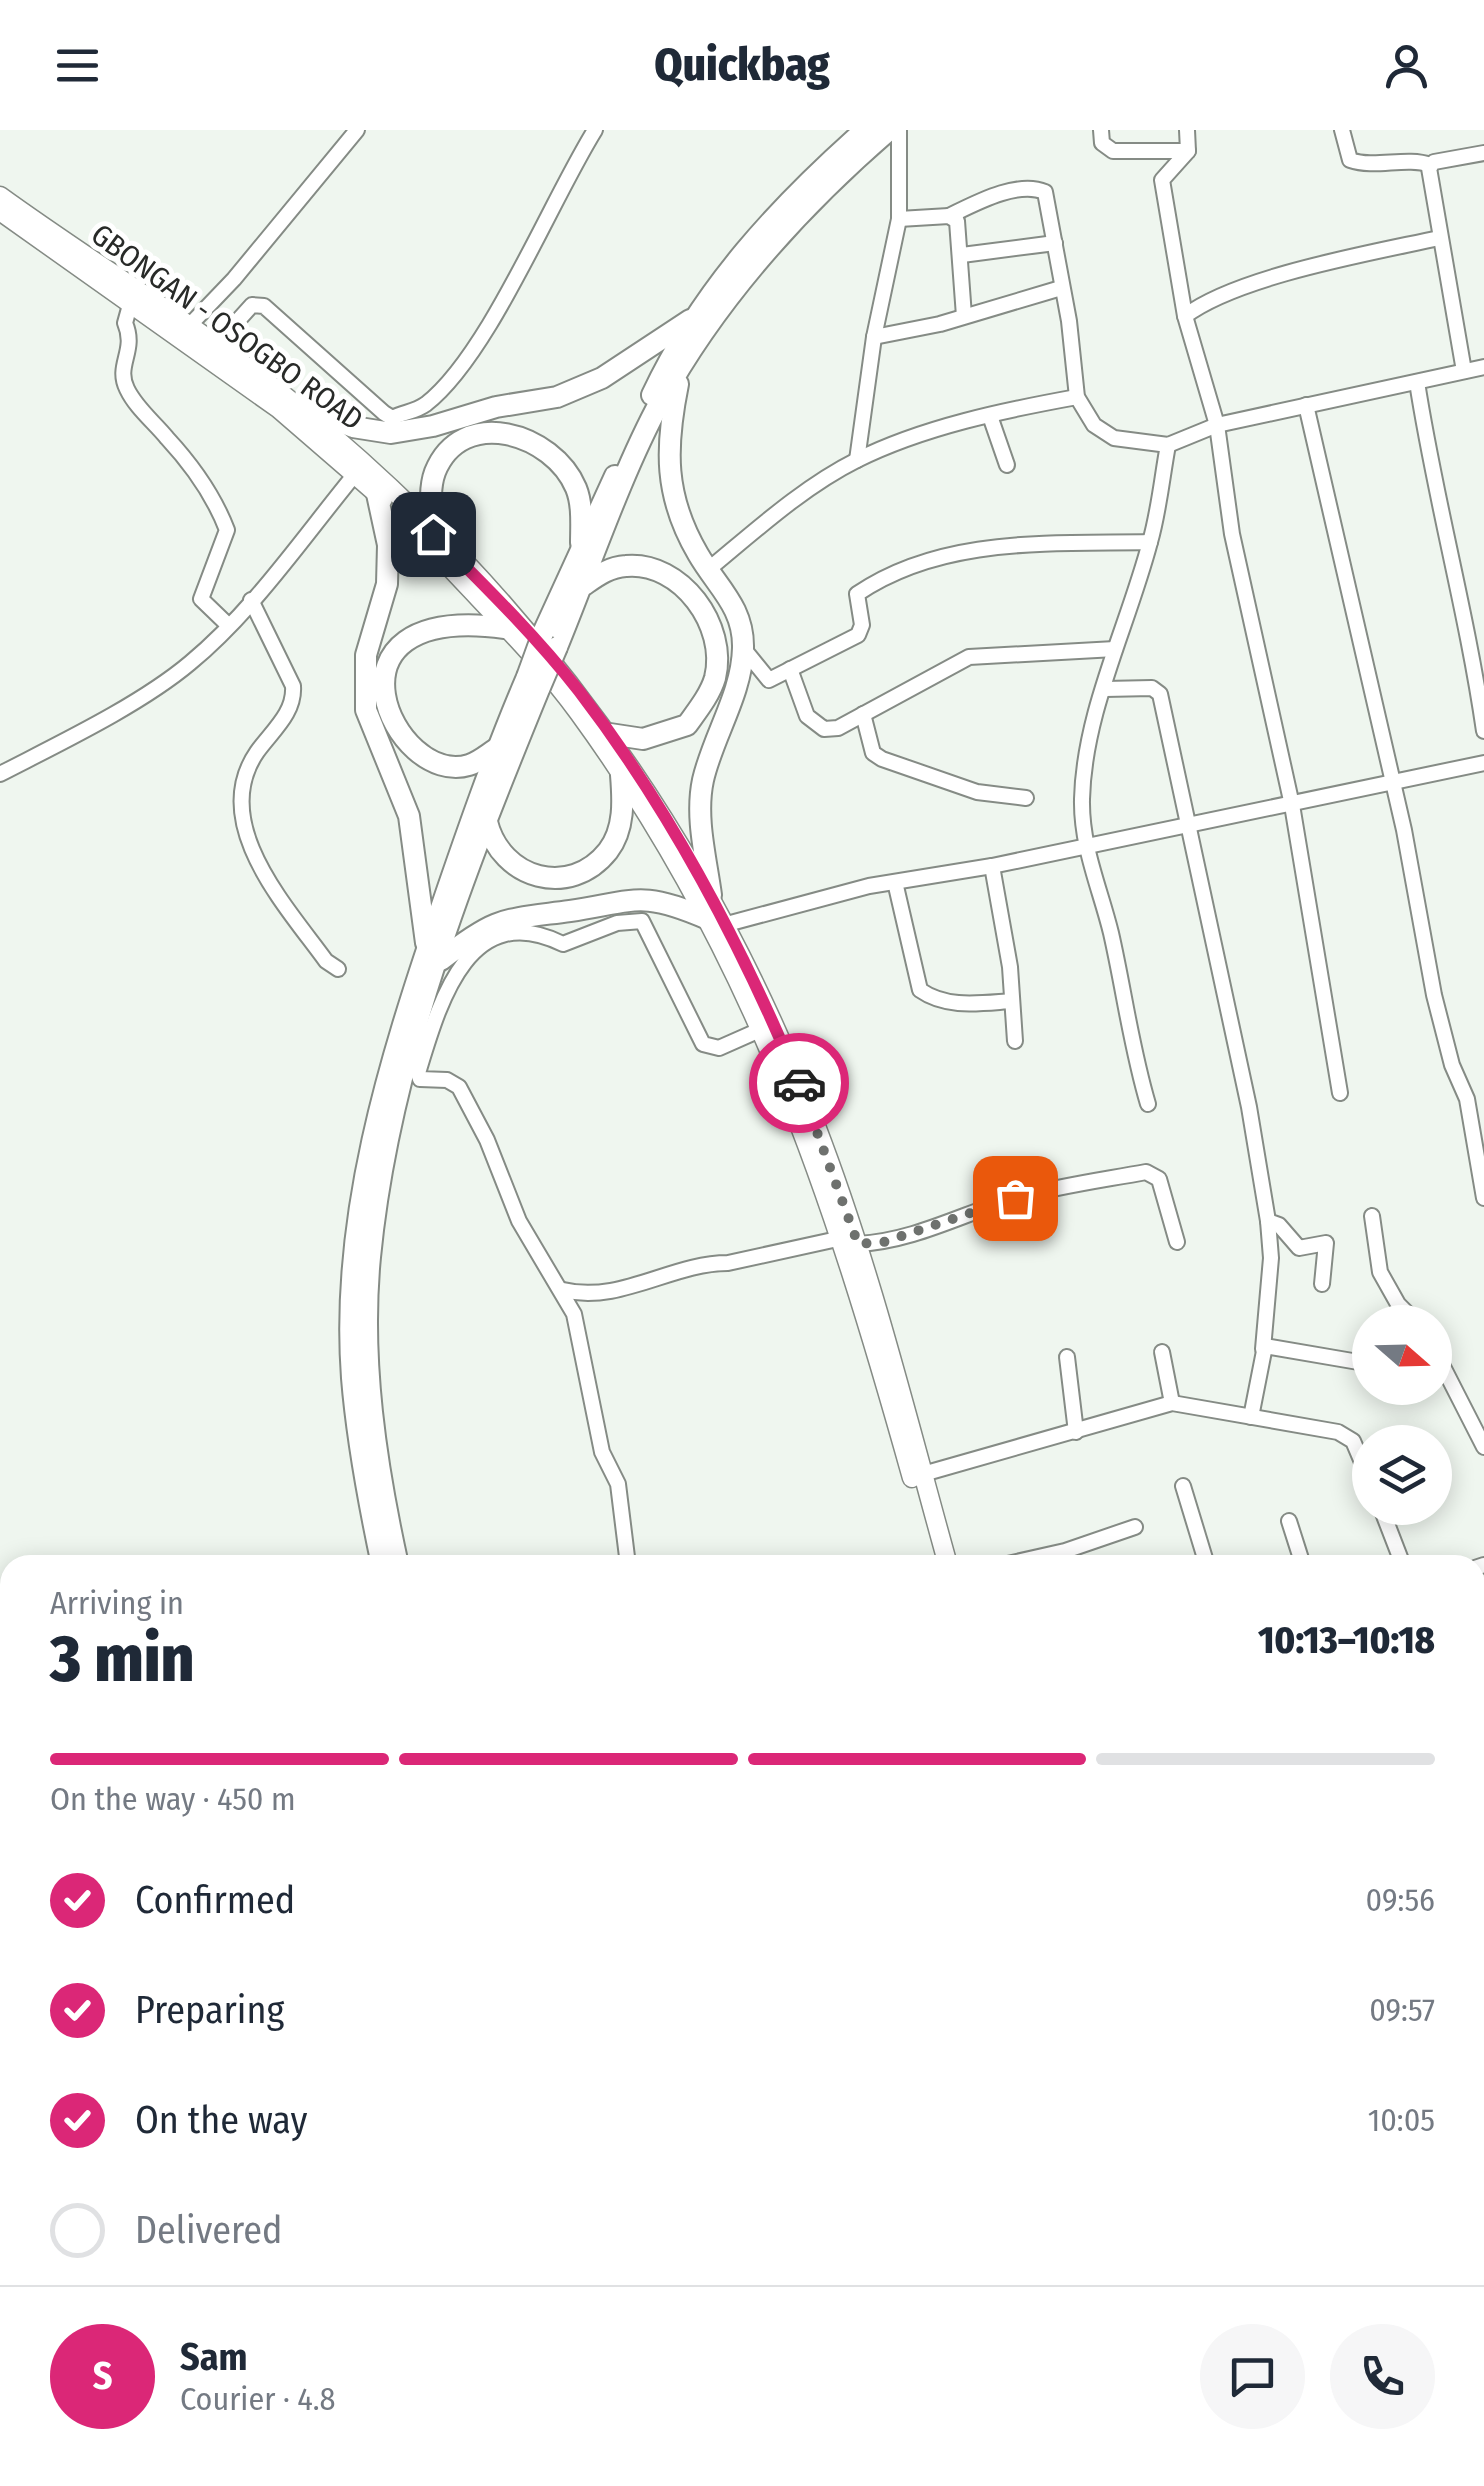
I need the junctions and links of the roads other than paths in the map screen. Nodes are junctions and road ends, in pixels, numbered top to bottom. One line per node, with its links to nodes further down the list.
1 (357, 130): 24 (street)
2 (595, 130): 26 (street)
3 (866, 130): 21 (highway)
4 (889, 130): 28 (highway)
5 (898, 130): 15 (street)
6 (1101, 130): 9 (street)
7 (1188, 130): 9 (street)
8 (1342, 130): 11 (street)
9 (1188, 152): 23 (street)
10 (1484, 153): 11 (street)
11 (1431, 165): 16 (street)
12 (0, 196): 24 (main road, GBONGAN - OSOGBO ROAD)
13 (0, 212): 20 (main road, GBONGAN - OSOGBO ROAD)
14 (949, 216): 15 (street); 17 (street); 18 (street)
15 (899, 219): 25 (street)
16 (1439, 238): 23 (street); 29 (street)
17 (1055, 243): 18 (street); 19 (street)
18 (962, 255): 22 (street)
19 (1061, 288): 22 (street); 31 (street)
20 (130, 305): 39 (main road, GBONGAN - OSOGBO ROAD); 47 (street)
21 (696, 316): 32 (highway); 43 (highway)
22 (964, 316): 25 (street)
23 (1185, 316): 35 (street)
24 (188, 327): 26 (main road, GBONGAN - OSOGBO ROAD)
25 (874, 336): 37 (street)
26 (214, 346): 32 (main road, GBONGAN - OSOGBO ROAD)
27 (1484, 366): 29 (street)
28 (681, 370): 44 (highway); 45 (highway)
29 (1464, 372): 30 (street)
30 (1416, 382): 33 (street); 56 (street)
31 (1077, 397): 34 (street); 36 (street)
32 (295, 404): 41 (main road, GBONGAN - OSOGBO ROAD)
33 (1306, 406): 35 (street); 62 (street)
34 (990, 416): 37 (street); 38 (street)
35 (1217, 425): 36 (street); 64 (street)
36 (1168, 445): 42 (street)
37 (856, 460): 44 (street)
38 (1007, 465)
39 (356, 474): 40 (main road, GBONGAN - OSOGBO ROAD); 46 (street)
40 (378, 494): 48 (main road, GBONGAN - OSOGBO ROAD); 72 (highway)
41 (433, 534): 43 (highway); 57 (main road, GBONGAN - OSOGBO ROAD)
42 (1150, 542): 51 (street); 52 (street)
43 (581, 550): 49 (highway)
44 (709, 569): 50 (highway)
45 (582, 586): 49 (highway); 57 (highway)
46 (251, 600): 47 (street); 73 (street)
47 (228, 625): 60 (street)
48 (505, 628): 58 (highway); 61 (main road, GBONGAN - OSOGBO ROAD)
49 (550, 640): 53 (highway, bridge)
50 (743, 648): 52 (street); 70 (highway)
51 (1115, 649): 54 (street); 55 (street)
52 (790, 670): 55 (street)
53 (534, 682): 58 (highway); 65 (highway)
54 (1106, 689): 66 (street); 67 (street)
55 (864, 714): 63 (street)
56 (1484, 731)
57 (610, 734): 70 (main road, GBONGAN - OSOGBO ROAD)
58 (496, 749): 72 (highway)
59 (1484, 763): 62 (street)
60 (0, 774)
61 (621, 775): 65 (highway); 71 (main road, GBONGAN - OSOGBO ROAD)
62 (1392, 784): 64 (street); 79 (street)
63 (1026, 798)
64 (1292, 805): 66 (street); 77 (street)
65 (487, 822): 72 (highway)
66 (1191, 825): 67 (street); 81 (street)
67 (1086, 846): 68 (street); 78 (street)
68 (992, 866): 69 (street); 74 (street)
69 (895, 882): 71 (street); 74 (street)
70 (712, 894): 71 (main road, GBONGAN - OSOGBO ROAD)
71 (717, 922): 72 (highway); 75 (main road, GBONGAN - OSOGBO ROAD); 82 (main road, GBONGAN - OSOGBO ROAD)
72 (433, 955): 104 (highway); 105 (highway)
73 (338, 968)
74 (1012, 1000): 76 (street)
75 (762, 1028): 82 (main road, GBONGAN - OSOGBO ROAD); 85 (street)
76 (1014, 1041)
77 (1340, 1093)
78 (1148, 1104)
79 (1484, 1198)
80 (1372, 1216): 87 (street)
81 (1268, 1221): 84 (street); 89 (street)
82 (850, 1241): 83 (street); 86 (street); 99 (main road, GBONGAN - OSOGBO ROAD); 107 (main road, GBONGAN - OSOGBO ROAD)
83 (1177, 1242)
84 (1322, 1284)
85 (563, 1290): 86 (street); 88 (street)
86 (589, 1294): 88 (street)
87 (1402, 1305)
88 (574, 1314): 106 (street)
89 (1263, 1349): 92 (street); 95 (street)
90 (1162, 1352): 94 (street)
91 (1068, 1357): 96 (street)
92 (1352, 1361)
93 (1452, 1384): 97 (street)
94 (1172, 1403): 95 (street); 96 (street)
95 (1251, 1417): 98 (street)
96 (1076, 1432): 99 (street)
97 (1483, 1442)
98 (1352, 1446)
99 (922, 1474): 108 (main road, GBONGAN - OSOGBO ROAD)
100 (1183, 1486): 110 (street)
101 (1289, 1521): 111 (street)
102 (1389, 1525): 112 (street)
103 (1135, 1527): 109 (street)
104 (380, 1555)
105 (396, 1555)
106 (626, 1555)
107 (933, 1555)
108 (945, 1555)
109 (1048, 1555)
110 (1205, 1555)
111 (1300, 1555)
112 (1400, 1555)

